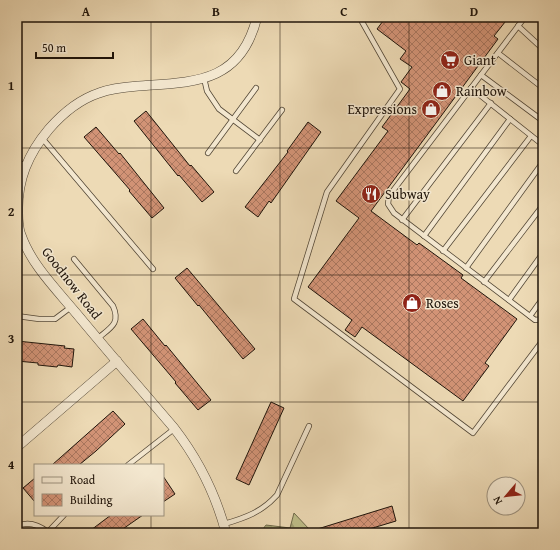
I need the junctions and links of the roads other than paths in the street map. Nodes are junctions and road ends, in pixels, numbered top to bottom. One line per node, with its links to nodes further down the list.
1 (257, 17): 8 (street, Goodnow Road)
2 (363, 17): 41 (lane)
3 (525, 17): 4 (lane)
4 (518, 26): 5 (lane); 6 (lane)
5 (543, 49)
6 (498, 53): 7 (lane); 11 (lane)
7 (481, 75): 10 (lane); 16 (lane)
8 (204, 78): 15 (lane); 18 (street, Goodnow Road)
9 (256, 88): 15 (lane)
10 (472, 88): 12 (lane); 26 (lane)
11 (543, 88)
12 (491, 103): 14 (lane); 26 (lane)
13 (282, 110): 19 (lane)
14 (510, 119): 17 (lane); 27 (lane)
15 (233, 120): 19 (lane); 21 (lane)
16 (543, 121)
17 (531, 136): 20 (lane); 28 (lane)
18 (42, 138): 23 (street, Goodnow Road); 32 (lane)
19 (260, 140): 24 (lane)
20 (543, 145)
21 (208, 153)
22 (543, 162): 31 (lane)
23 (21, 164): 36 (street, Goodnow Road)
24 (236, 171)
25 (543, 205): 33 (lane)
26 (402, 220): 27 (lane)
27 (424, 236): 28 (lane)
28 (443, 251): 31 (lane)
29 (543, 253): 35 (lane)
30 (74, 259): 40 (lane)
31 (466, 268): 33 (lane)
32 (153, 269)
33 (484, 282): 35 (lane)
34 (543, 298): 38 (lane)
35 (508, 300): 38 (lane)
36 (71, 307): 37 (lane); 40 (street, Goodnow Road)
37 (17, 316)
38 (530, 316): 39 (lane)
39 (543, 319)
40 (97, 339): 42 (street, Goodnow Road)
41 (543, 340)
42 (116, 361): 44 (street, Goodnow Road); 45 (street)
43 (309, 426): 49 (lane)
44 (174, 429): 46 (lane); 49 (street, Goodnow Road)
45 (17, 447)
46 (129, 464)
47 (63, 516): 50 (lane)
48 (17, 526): 50 (lane)
49 (225, 528)
50 (47, 532)

